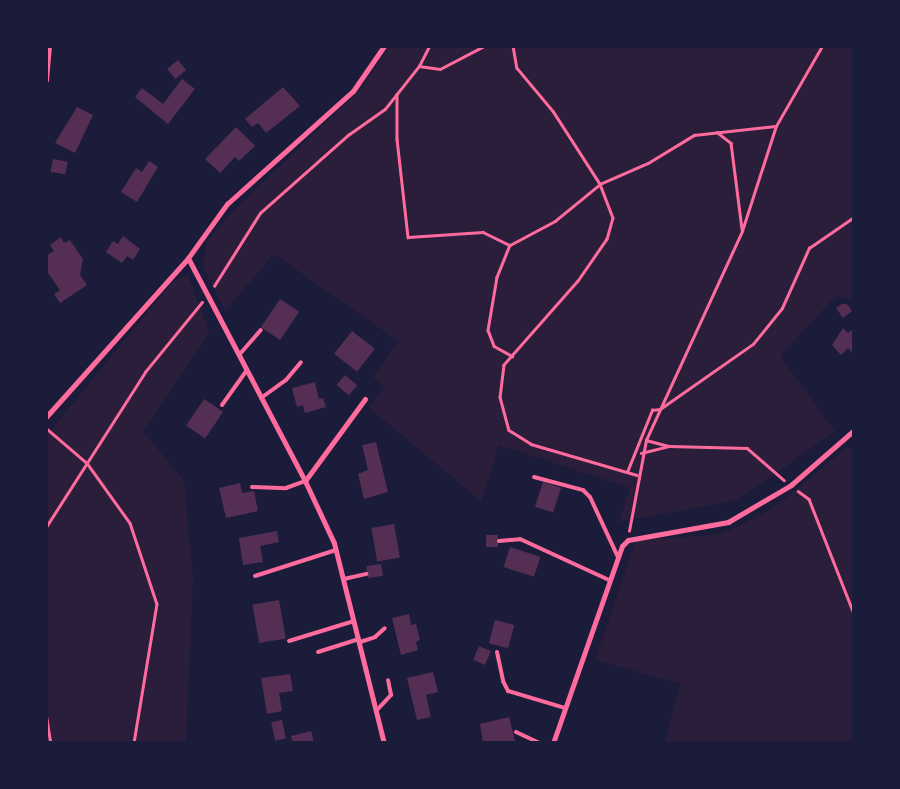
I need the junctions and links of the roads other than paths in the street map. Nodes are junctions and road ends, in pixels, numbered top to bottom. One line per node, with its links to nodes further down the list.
1 (49, 46): 3 (street)
2 (384, 46): 4 (street)
3 (46, 80)
4 (188, 258): 6 (street); 12 (street)
5 (261, 330): 6 (lane)
6 (239, 356): 8 (street)
7 (301, 362): 9 (lane)
8 (246, 370): 9 (street); 11 (lane)
9 (261, 398): 15 (street)
10 (365, 399): 15 (street)
11 (222, 405)
12 (46, 417)
13 (854, 430): 19 (street)
14 (534, 477): 19 (lane)
15 (305, 481): 16 (lane); 18 (street)
16 (252, 488)
17 (499, 541): 23 (lane)
18 (336, 550): 21 (lane); 22 (street)
19 (618, 557): 23 (street)
20 (366, 574): 22 (lane)
21 (255, 576)
22 (344, 580): 24 (street)
23 (609, 580): 31 (street)
24 (354, 621): 26 (street); 27 (lane)
25 (385, 628): 26 (lane)
26 (360, 640): 28 (lane); 32 (street)
27 (290, 641)
28 (318, 652)
29 (497, 652): 31 (lane)
30 (388, 680): 32 (lane)
31 (565, 708): 38 (street)
32 (377, 710): 35 (street)
33 (516, 732): 34 (lane)
34 (529, 738): 36 (lane); 37 (lane)
35 (384, 743)
36 (528, 743)
37 (540, 743)
38 (553, 743)

